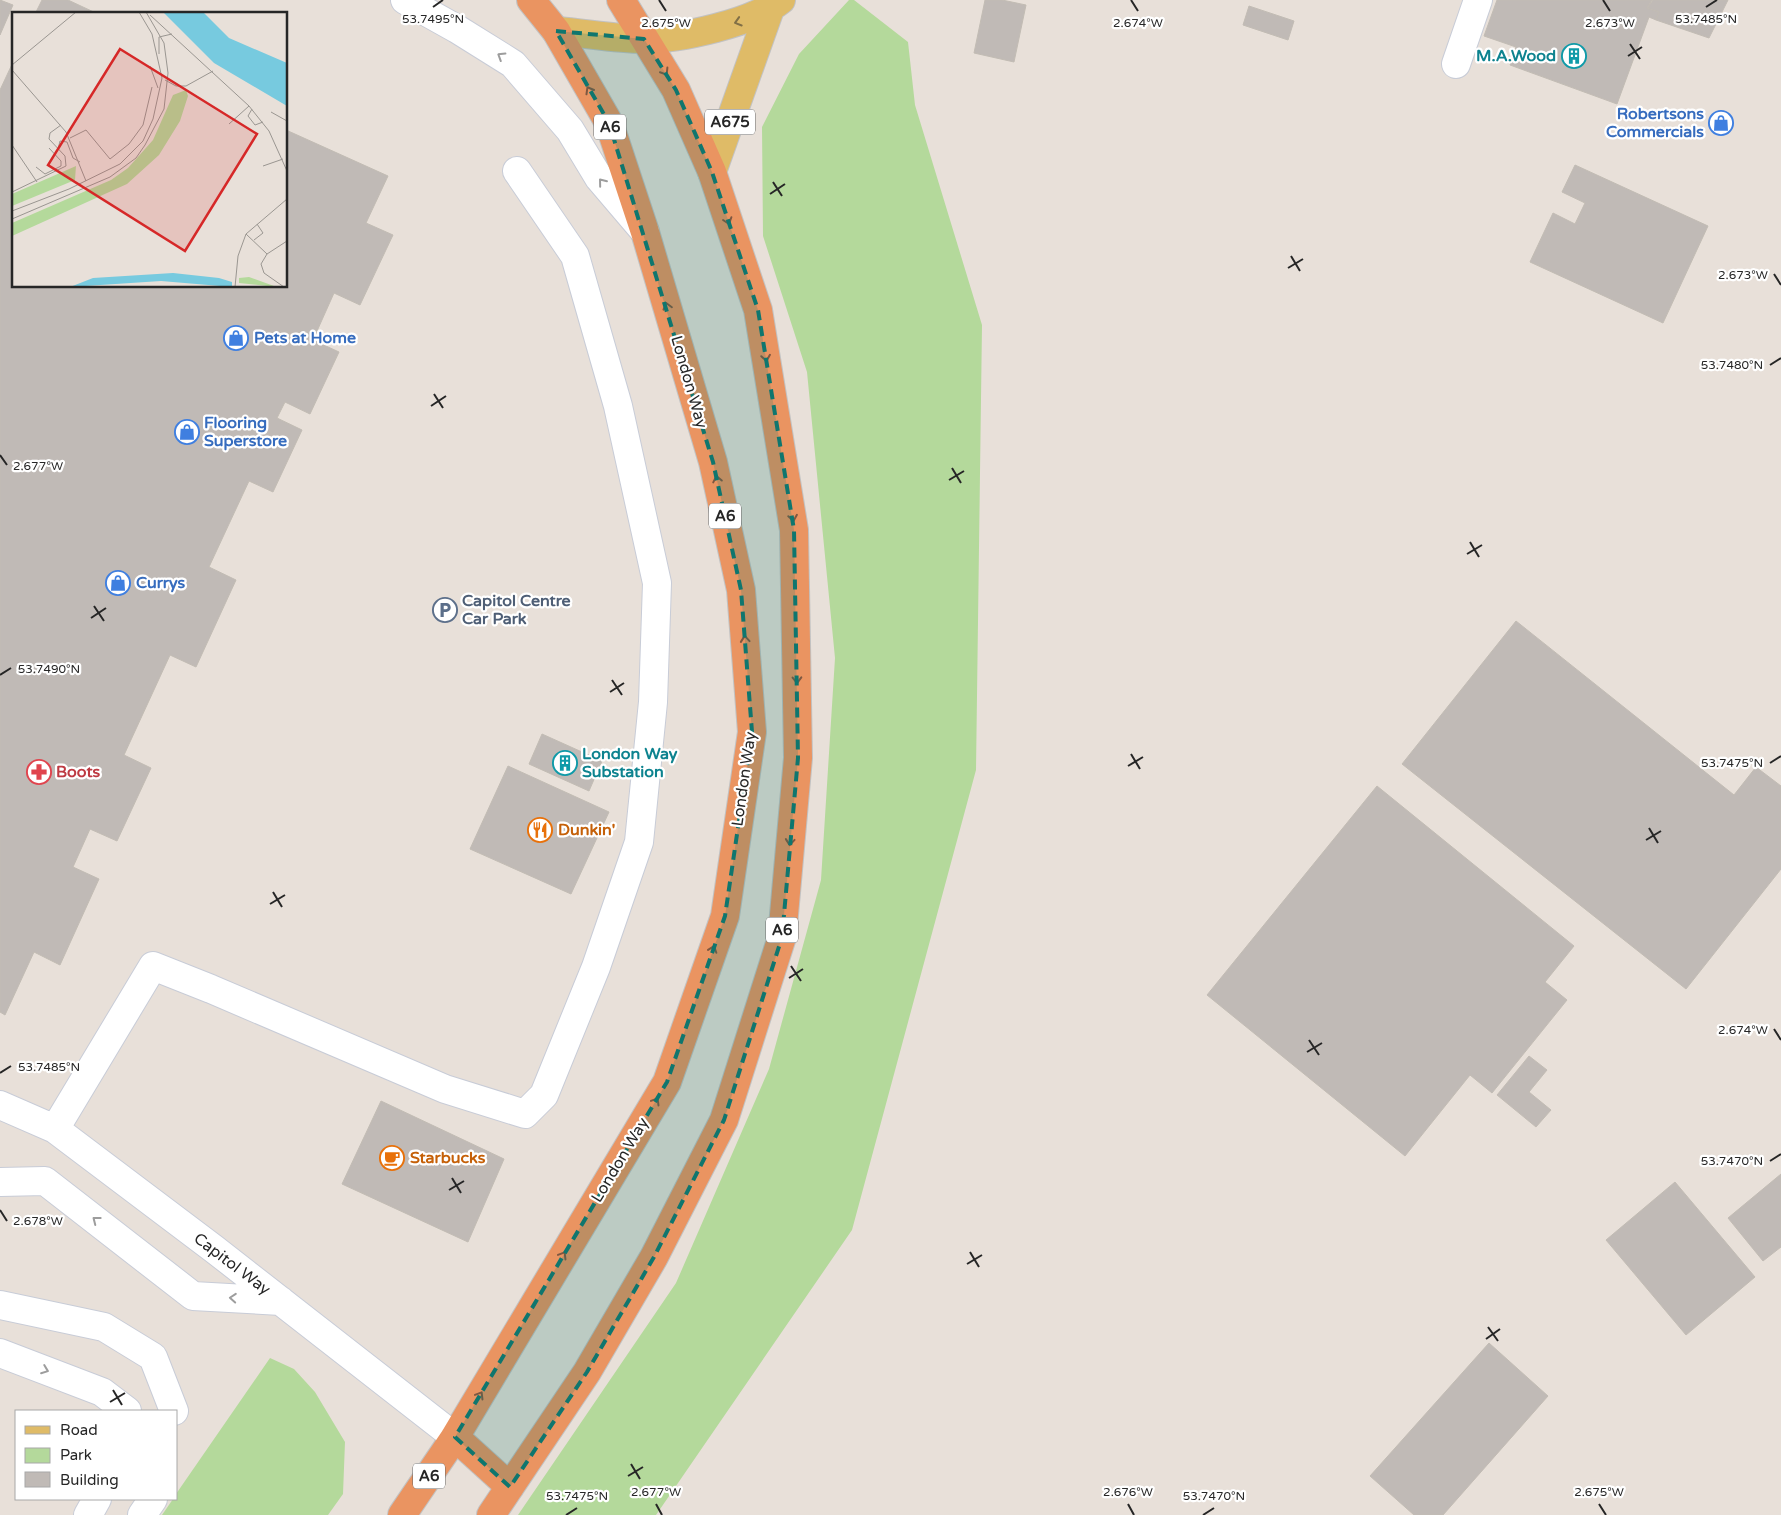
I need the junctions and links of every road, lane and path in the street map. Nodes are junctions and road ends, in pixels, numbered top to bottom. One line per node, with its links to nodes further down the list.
1 (405, 0): 11 (street, one-way to 1)
2 (531, 0): 6 (highway, London Way / A6)
3 (622, 0): 7 (highway, A6)
4 (1478, 0): 8 (street)
5 (775, 5): 7 (main road, A675, one-way to 7); 10 (main road, A675)
6 (556, 31): 7 (main road, A675); 11 (highway, London Way / A6, one-way to 6)
7 (644, 39): 10 (highway, A6, one-way to 10)
8 (1456, 64)
9 (518, 171): 13 (street)
10 (712, 172): 21 (highway, A6, one-way to 21)
11 (645, 232): 20 (highway, London Way / A6, one-way to 11)
12 (0, 1105): 13 (street, Capitol Way)
13 (55, 1129): 15 (street, Capitol Way)
14 (0, 1182): 15 (street, one-way to 14)
15 (281, 1302): 20 (street, Capitol Way)
16 (3, 1303): 19 (street)
17 (0, 1353): 18 (street, one-way to 18)
18 (125, 1410)
19 (174, 1410)
20 (455, 1437): 21 (highway); 26 (highway, London Way / A6)
21 (510, 1487): 27 (highway, A6)
22 (96, 1500): 24 (street)
23 (152, 1500): 25 (street)
24 (88, 1515)
25 (142, 1515)
26 (402, 1515)
27 (491, 1515)

